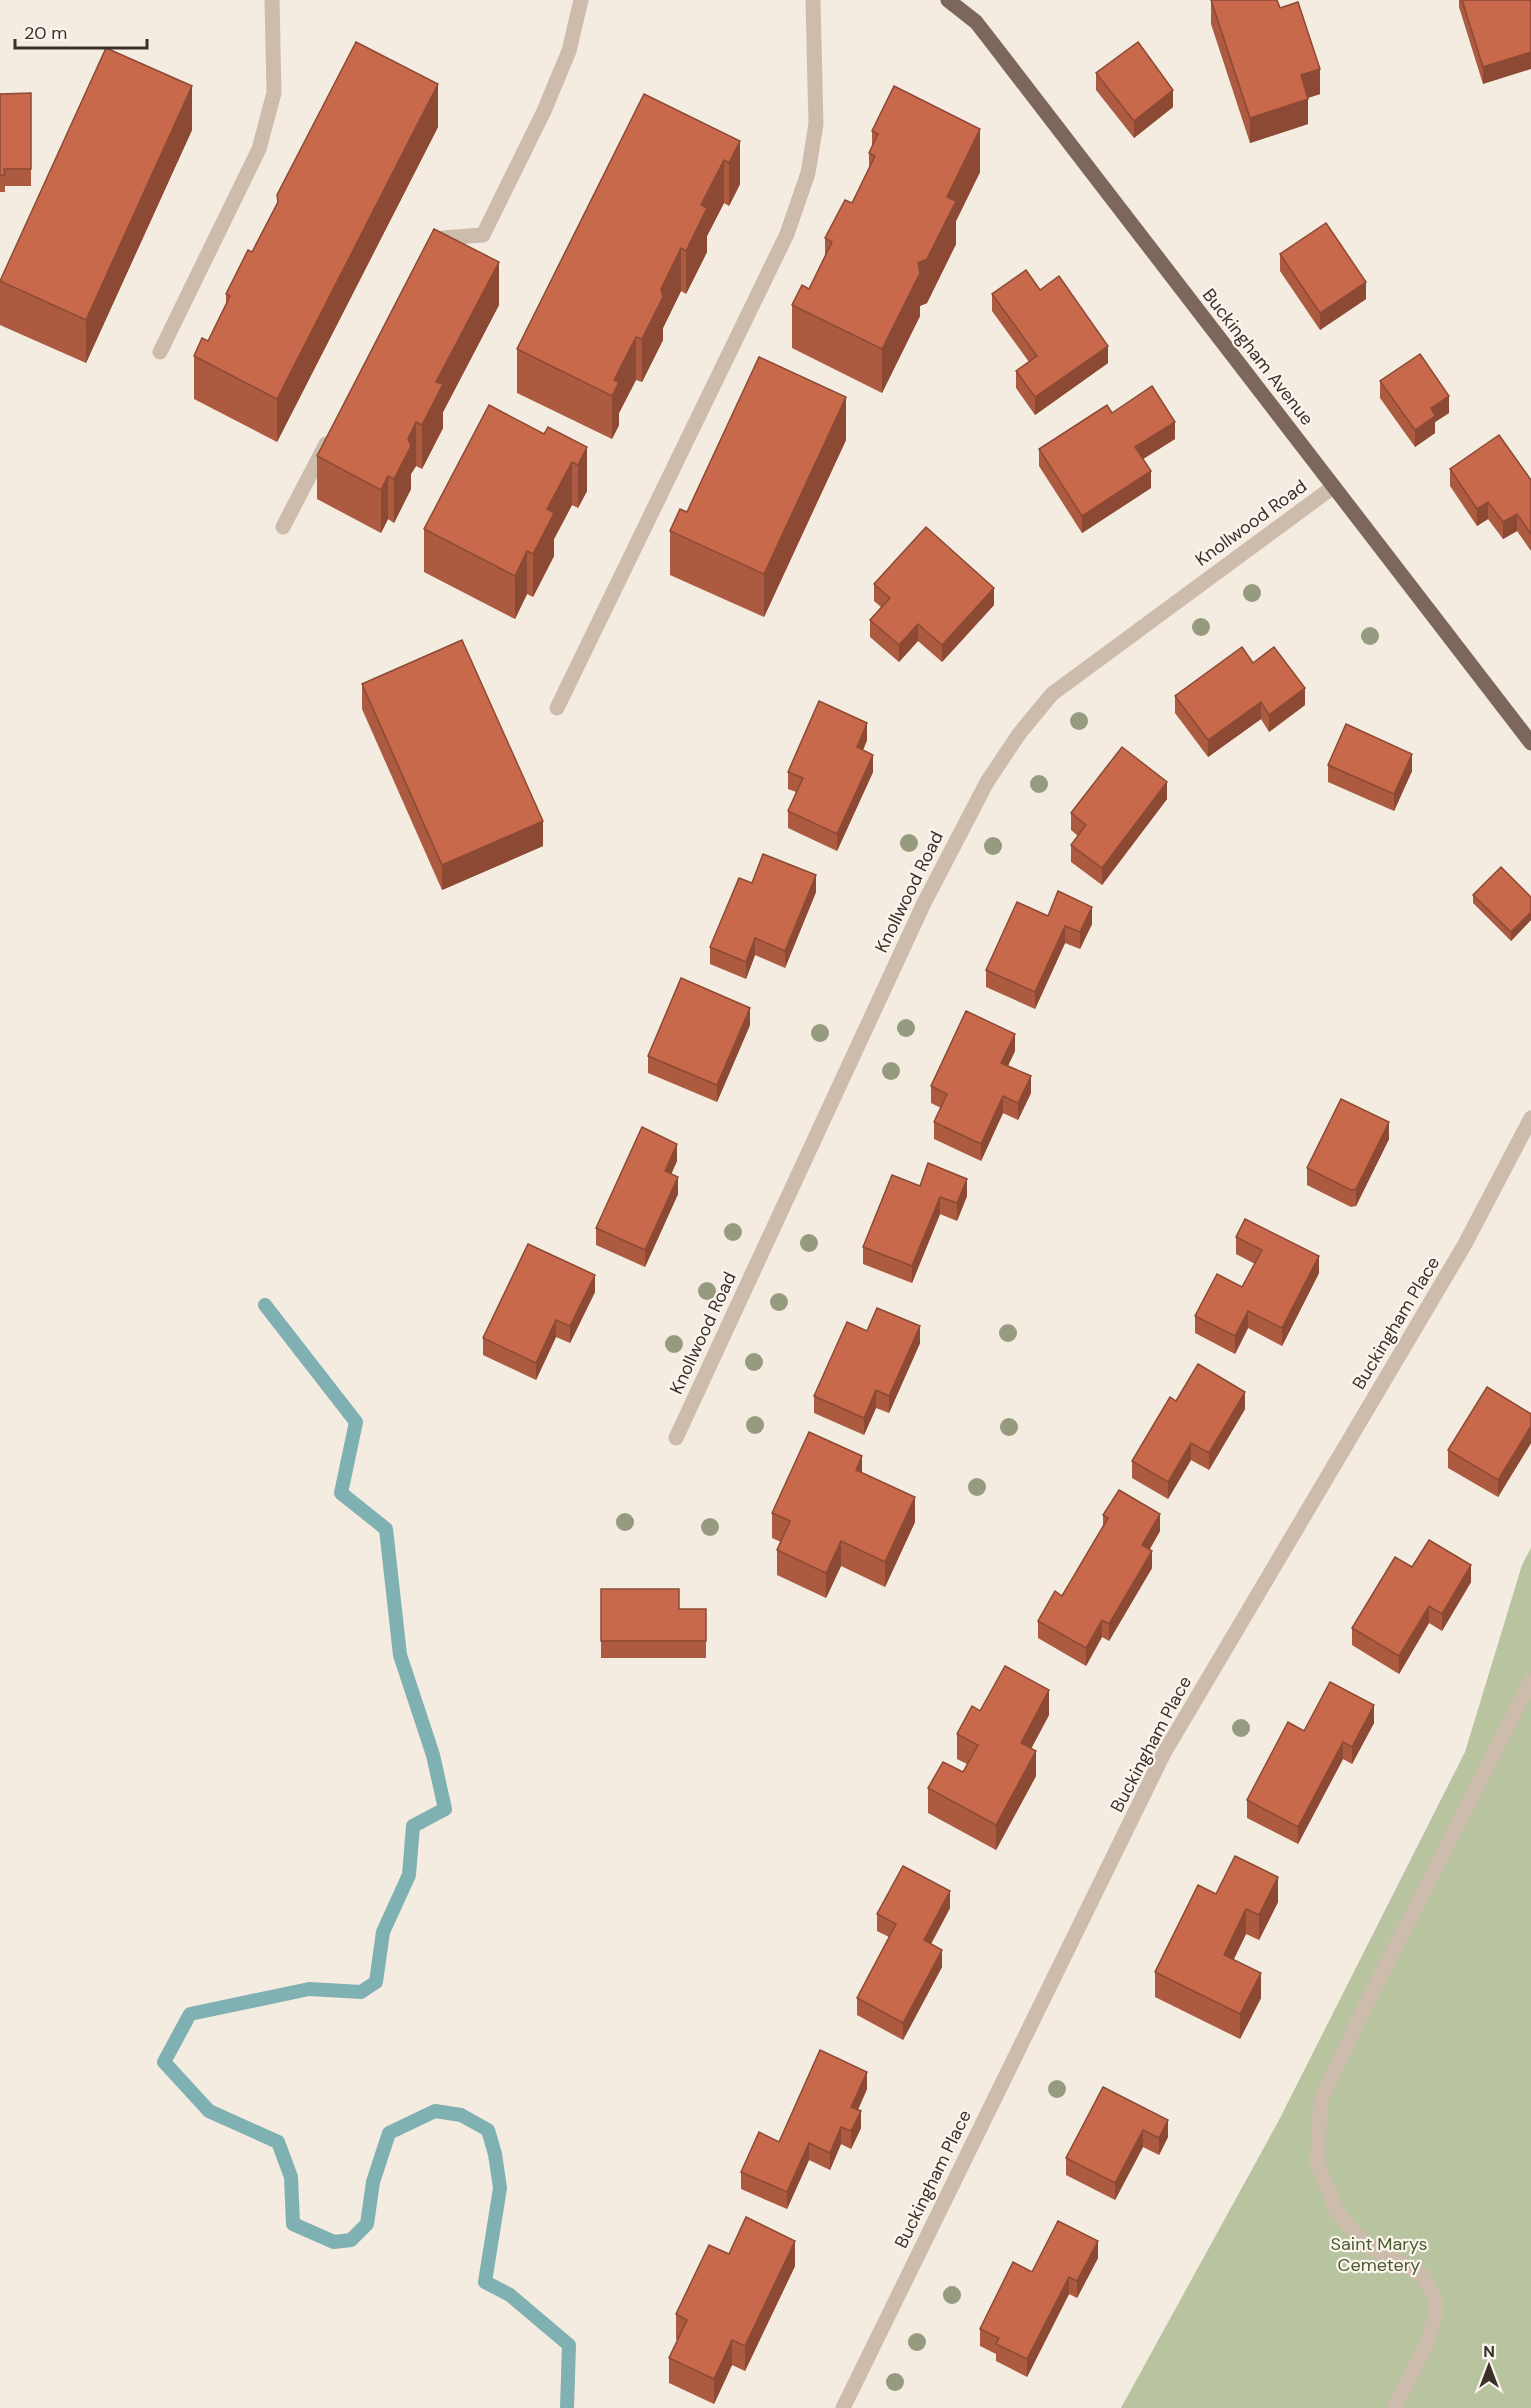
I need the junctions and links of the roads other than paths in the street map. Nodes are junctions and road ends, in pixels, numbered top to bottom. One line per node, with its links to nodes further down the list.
1 (272, 0): 6 (street)
2 (581, 0): 5 (street)
3 (813, 0): 10 (street)
4 (948, 0): 8 (main road, Buckingham Avenue)
5 (425, 254)
6 (160, 352)
7 (331, 434): 9 (street)
8 (1333, 487): 11 (main road, Buckingham Avenue); 13 (street, Knollwood Road)
9 (284, 527)
10 (556, 708)
11 (1531, 744)
12 (1531, 1118): 15 (street, Buckingham Place)
13 (676, 1438)
14 (1531, 1681): 16 (street)
15 (843, 2408)
16 (1394, 2408)

